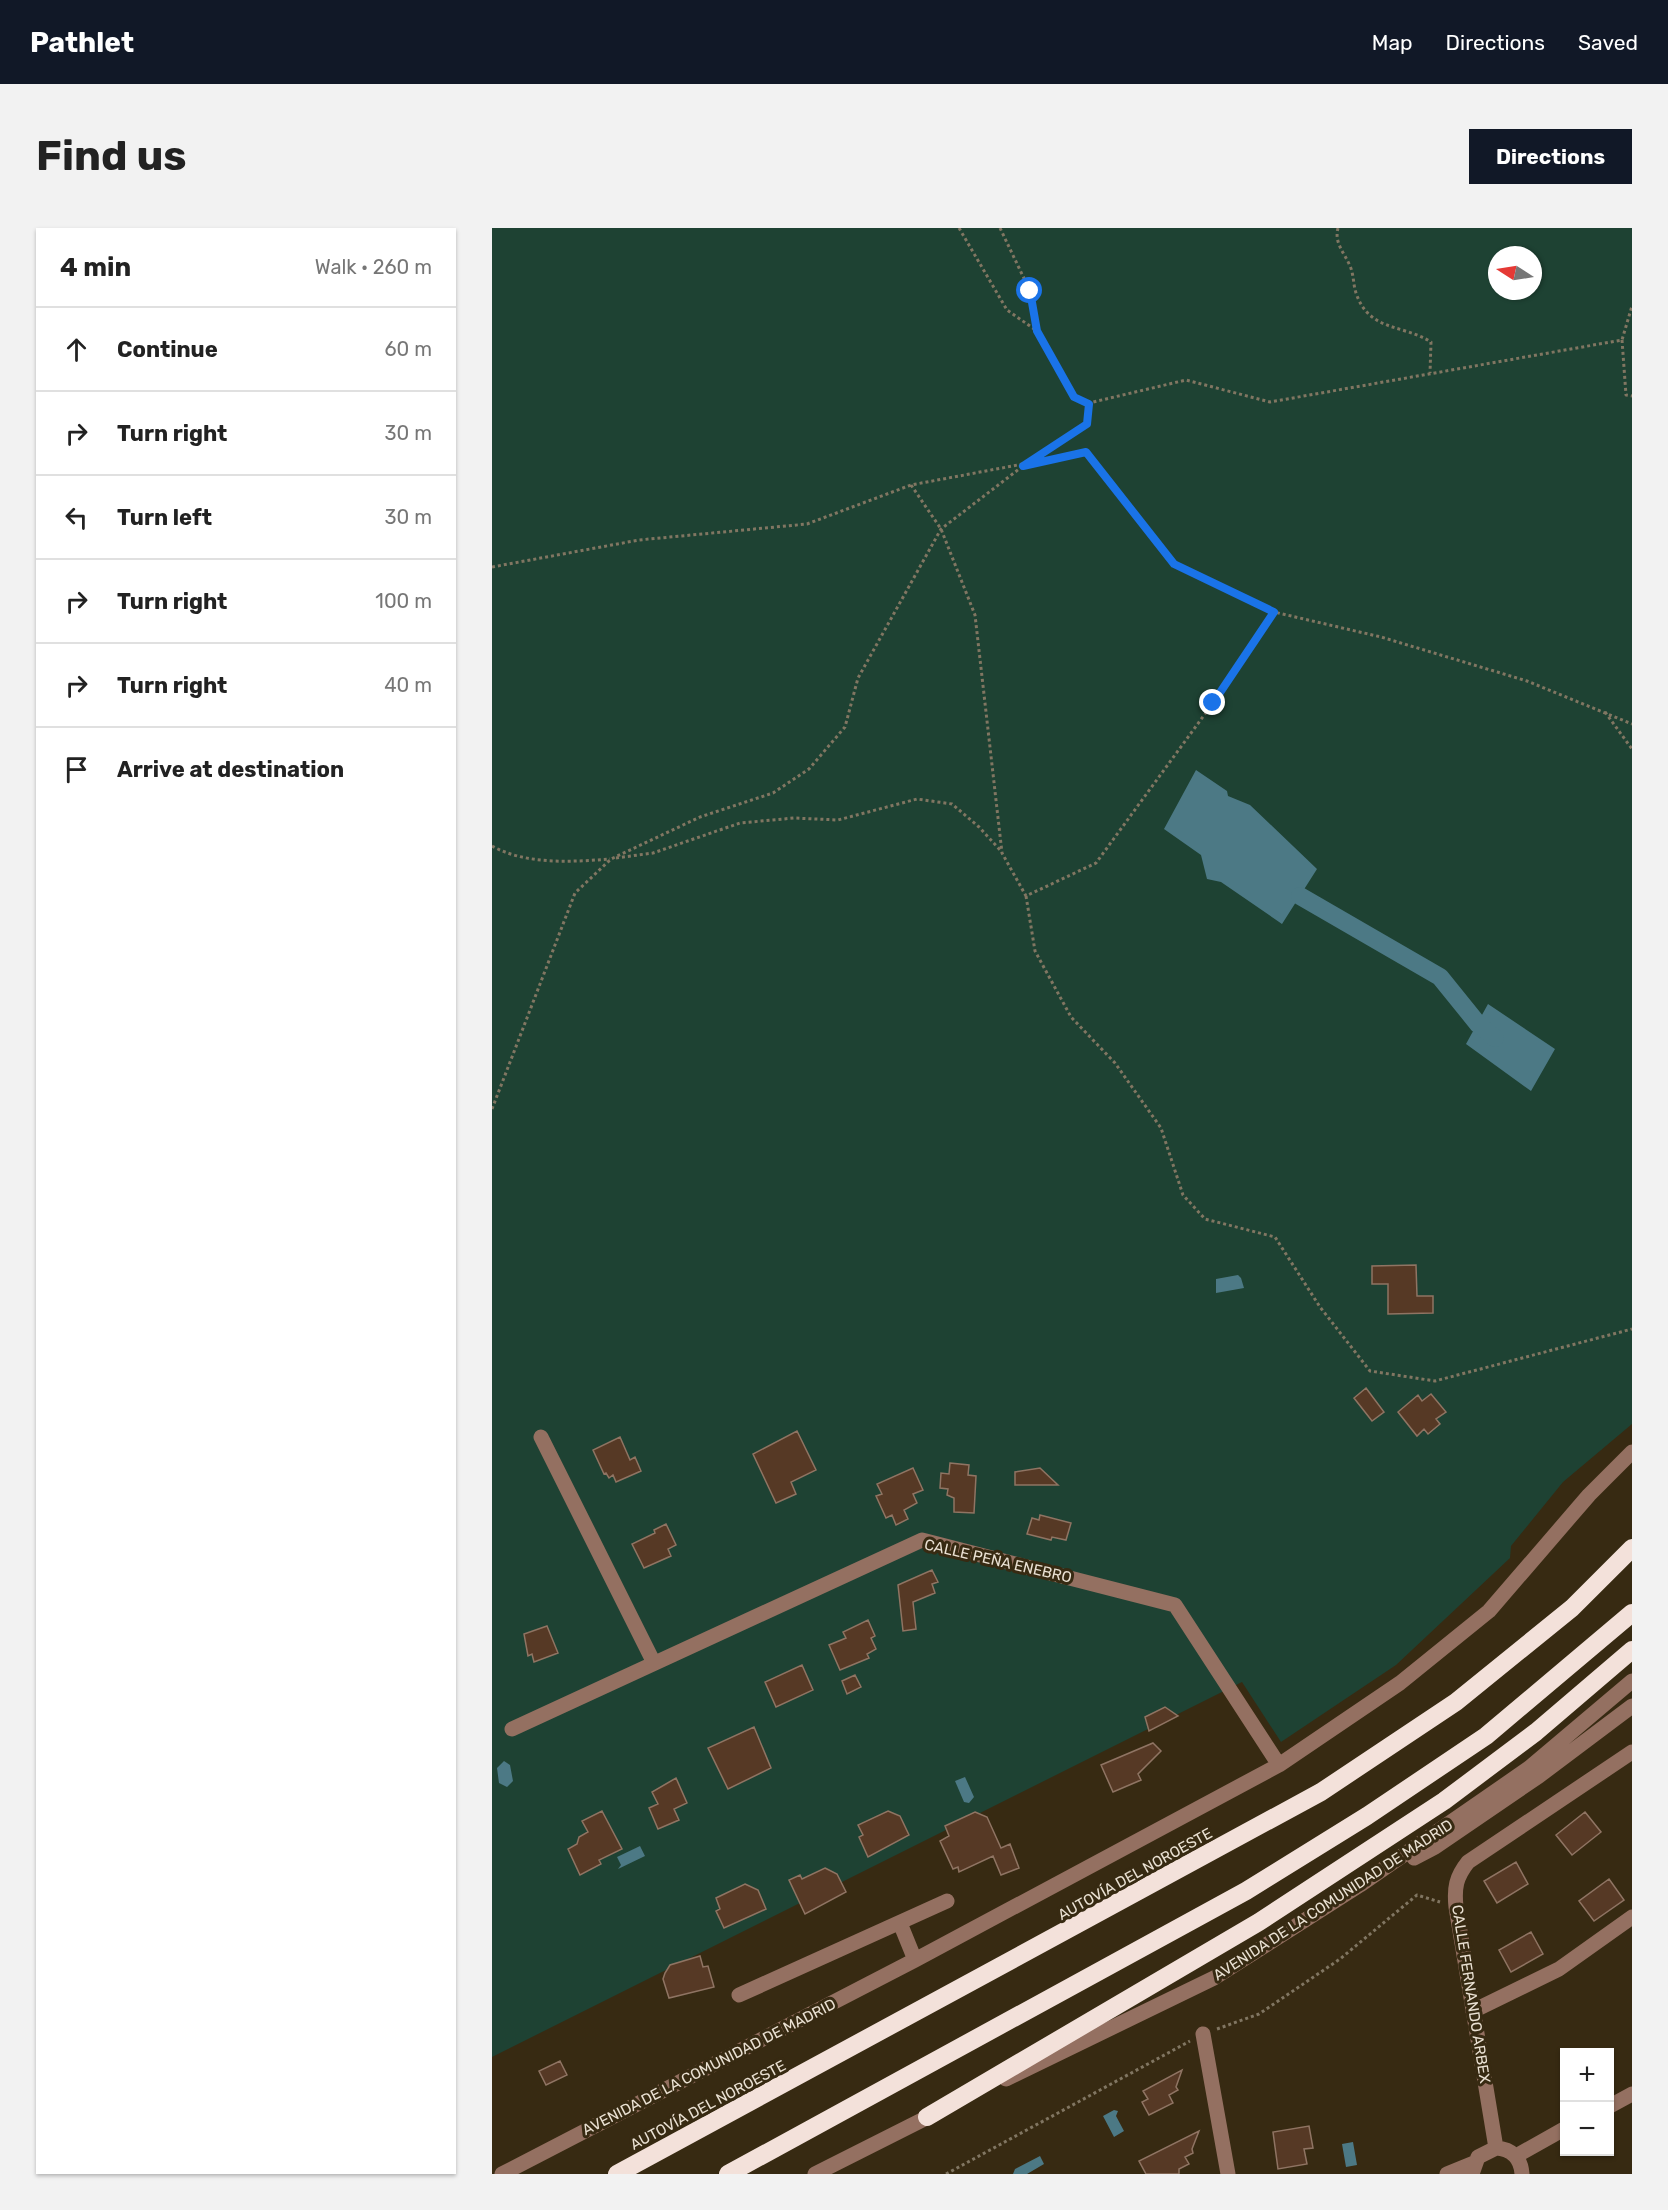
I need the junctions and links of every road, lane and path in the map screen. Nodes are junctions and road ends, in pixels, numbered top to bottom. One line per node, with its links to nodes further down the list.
1 (959, 228): 5 (path)
2 (1000, 228): 5 (path)
3 (1338, 228): 7 (path)
4 (1632, 306): 6 (path)
5 (1037, 331): 9 (path)
6 (1622, 340): 7 (path); 8 (path)
7 (1430, 374): 9 (path)
8 (1632, 396)
9 (1089, 404): 10 (path)
10 (1023, 466): 11 (path); 12 (path); 14 (path)
11 (911, 485): 12 (path); 13 (path)
12 (941, 529): 19 (path); 20 (path)
13 (492, 567)
14 (1274, 612): 15 (path); 21 (path)
15 (1604, 711): 16 (path); 17 (path)
16 (1632, 724)
17 (1632, 749)
18 (492, 846): 20 (path)
19 (1002, 853): 20 (path); 21 (path)
20 (611, 859): 22 (path)
21 (1026, 896): 23 (path)
22 (492, 1109)
23 (1632, 1329)
24 (541, 1437): 29 (street)
25 (1632, 1452): 34 (street, AVENIDA DE LA COMUNIDAD DE MADRID)
26 (1632, 1548): 52 (highway, AUTOVÍA DEL NOROESTE)
27 (1632, 1613): 53 (highway)
28 (1632, 1650): 46 (highway)
29 (654, 1663): 32 (street, CALLE PEÑA ENEBRO); 34 (street, CALLE PEÑA ENEBRO)
30 (1632, 1681): 35 (street, AVENIDA DE LA COMUNIDAD DE MADRID)
31 (1630, 1706): 35 (street)
32 (512, 1729)
33 (1632, 1752): 37 (street, CALLE FERNANDO ARBEX)
34 (1280, 1765): 40 (street, AVENIDA DE LA COMUNIDAD DE MADRID)
35 (1360, 1885): 46 (street, AVENIDA DE LA COMUNIDAD DE MADRID)
36 (947, 1901): 39 (street)
37 (1456, 1907): 42 (street, CALLE FERNANDO ARBEX); 43 (path)
38 (1632, 1917): 42 (street)
39 (900, 1923): 40 (street); 41 (street)
40 (915, 1960): 51 (street, AVENIDA DE LA COMUNIDAD DE MADRID)
41 (739, 1995)
42 (1473, 2011): 48 (street, CALLE FERNANDO ARBEX)
43 (1203, 2034): 55 (path); 56 (street)
44 (1632, 2094): 45 (street)
45 (1614, 2104)
46 (927, 2117): 54 (street, AVENIDA DE LA COMUNIDAD DE MADRID)
47 (1560, 2131): 49 (street)
48 (1496, 2148): 49 (street); 50 (street)
49 (1516, 2156): 58 (street)
50 (1473, 2168): 57 (street)
51 (502, 2174)
52 (618, 2174)
53 (728, 2174)
54 (815, 2174)
55 (946, 2174)
56 (1228, 2174)
57 (1447, 2174)
58 (1522, 2174)

